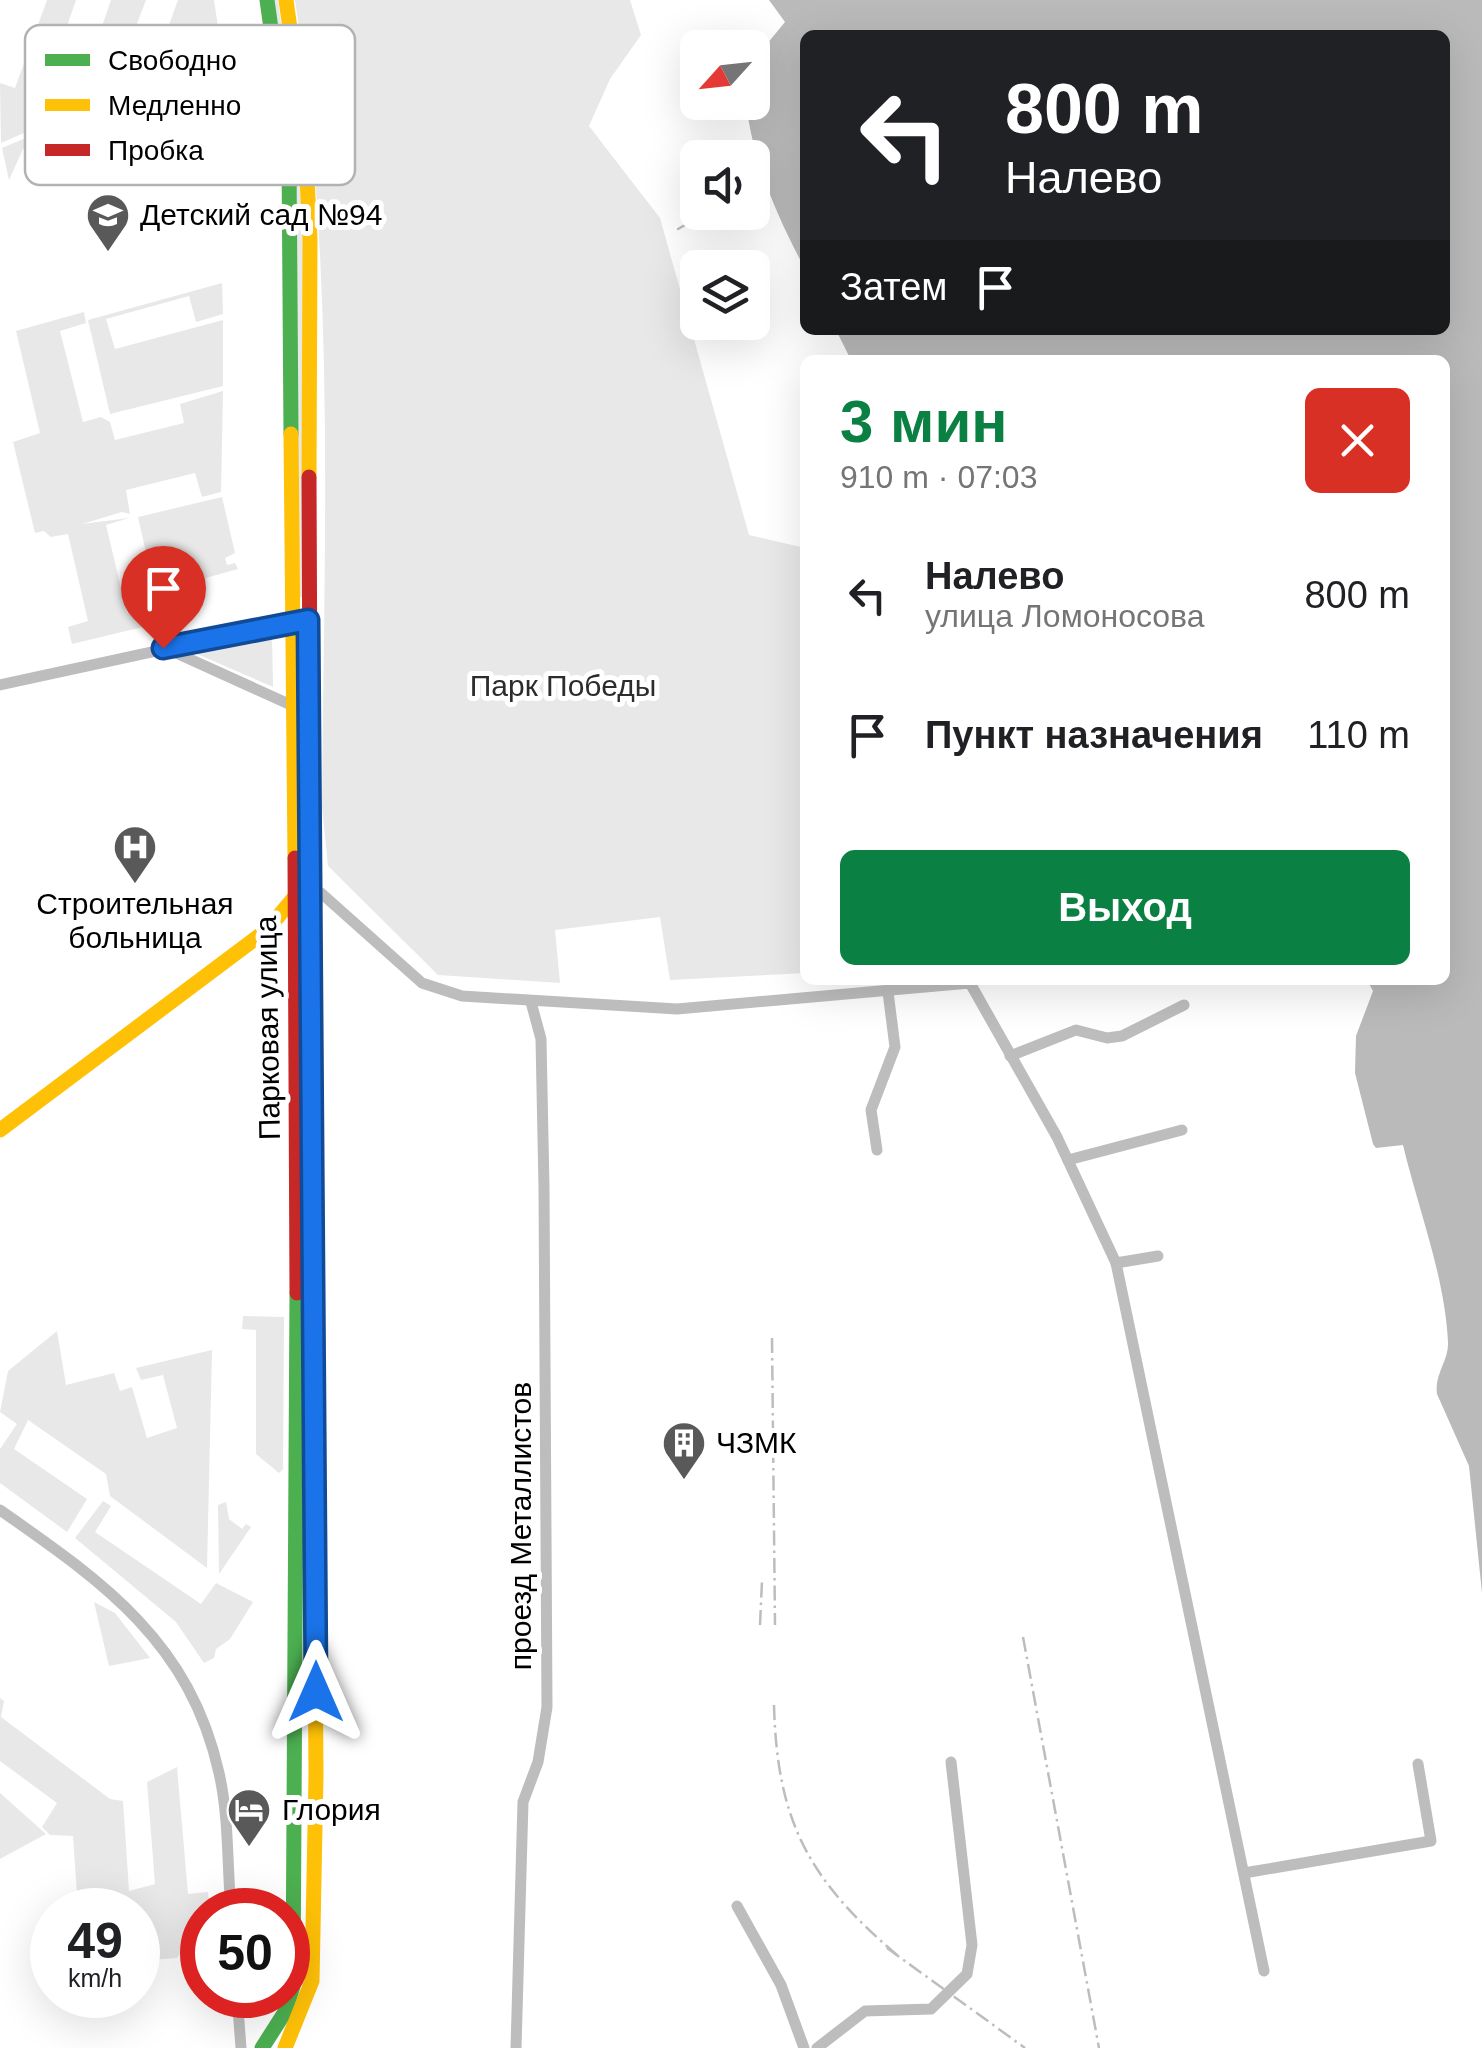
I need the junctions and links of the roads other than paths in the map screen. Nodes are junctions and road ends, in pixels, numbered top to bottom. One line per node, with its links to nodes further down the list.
1 (267, 0): 3 (main road, Парковая улица)
2 (286, 0): 4 (main road, Парковая улица)
3 (271, 25)
4 (289, 25)
5 (290, 185): 7 (main road, Парковая улица)
6 (309, 185): 7 (main road, Парковая улица)
7 (300, 620): 8 (street); 10 (main road, Парковая улица)
8 (163, 648): 9 (street); 10 (street)
9 (0, 685)
10 (300, 705): 11 (main road, Парковая улица); 12 (main road, Парковая улица)
11 (310, 893): 12 (main road); 16 (street); 35 (main road, Парковая улица)
12 (293, 895): 19 (main road); 34 (main road, Парковая улица)
13 (945, 985): 15 (street)
14 (972, 985): 18 (street)
15 (888, 992): 16 (street); 21 (street)
16 (532, 1002): 36 (street, проезд Металлистов)
17 (1184, 1005): 18 (street)
18 (1010, 1056): 22 (street)
19 (0, 1130)
20 (1182, 1130): 22 (street)
21 (877, 1150)
22 (1068, 1160): 24 (street)
23 (1158, 1256): 24 (street)
24 (1116, 1264): 28 (street)
25 (0, 1510): 29 (street)
26 (951, 1762): 38 (street)
27 (1418, 1764): 28 (street)
28 (1244, 1873): 31 (street)
29 (228, 1888)
30 (737, 1906): 37 (street)
31 (1264, 1971)
32 (239, 2018): 33 (street)
33 (241, 2048)
34 (262, 2048)
35 (285, 2048)
36 (516, 2048)
37 (804, 2048)
38 (817, 2048)

